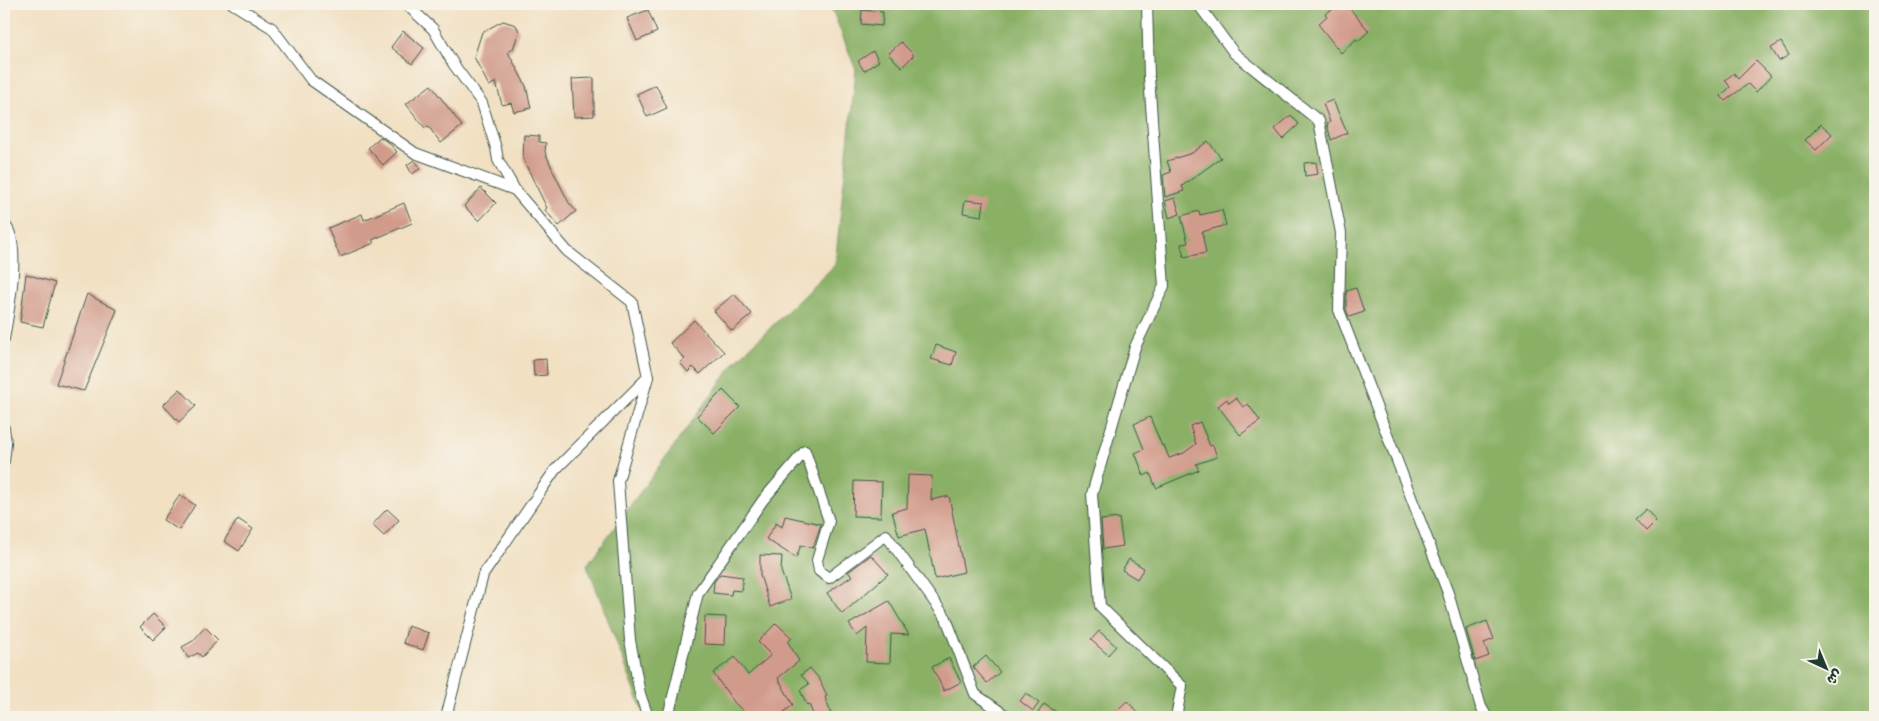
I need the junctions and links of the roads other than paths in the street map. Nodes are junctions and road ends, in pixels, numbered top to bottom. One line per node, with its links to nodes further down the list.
1 (233, 4): 5 (street)
2 (406, 4): 5 (street)
3 (1147, 4): 15 (street)
4 (1198, 4): 16 (street)
5 (515, 190): 8 (street)
6 (4, 224): 7 (street)
7 (4, 339)
8 (648, 377): 11 (street); 12 (street)
9 (4, 428): 10 (street)
10 (4, 461)
11 (446, 717)
12 (648, 717)
13 (668, 717): 14 (street)
14 (1008, 717)
15 (1176, 717)
16 (1487, 717)

